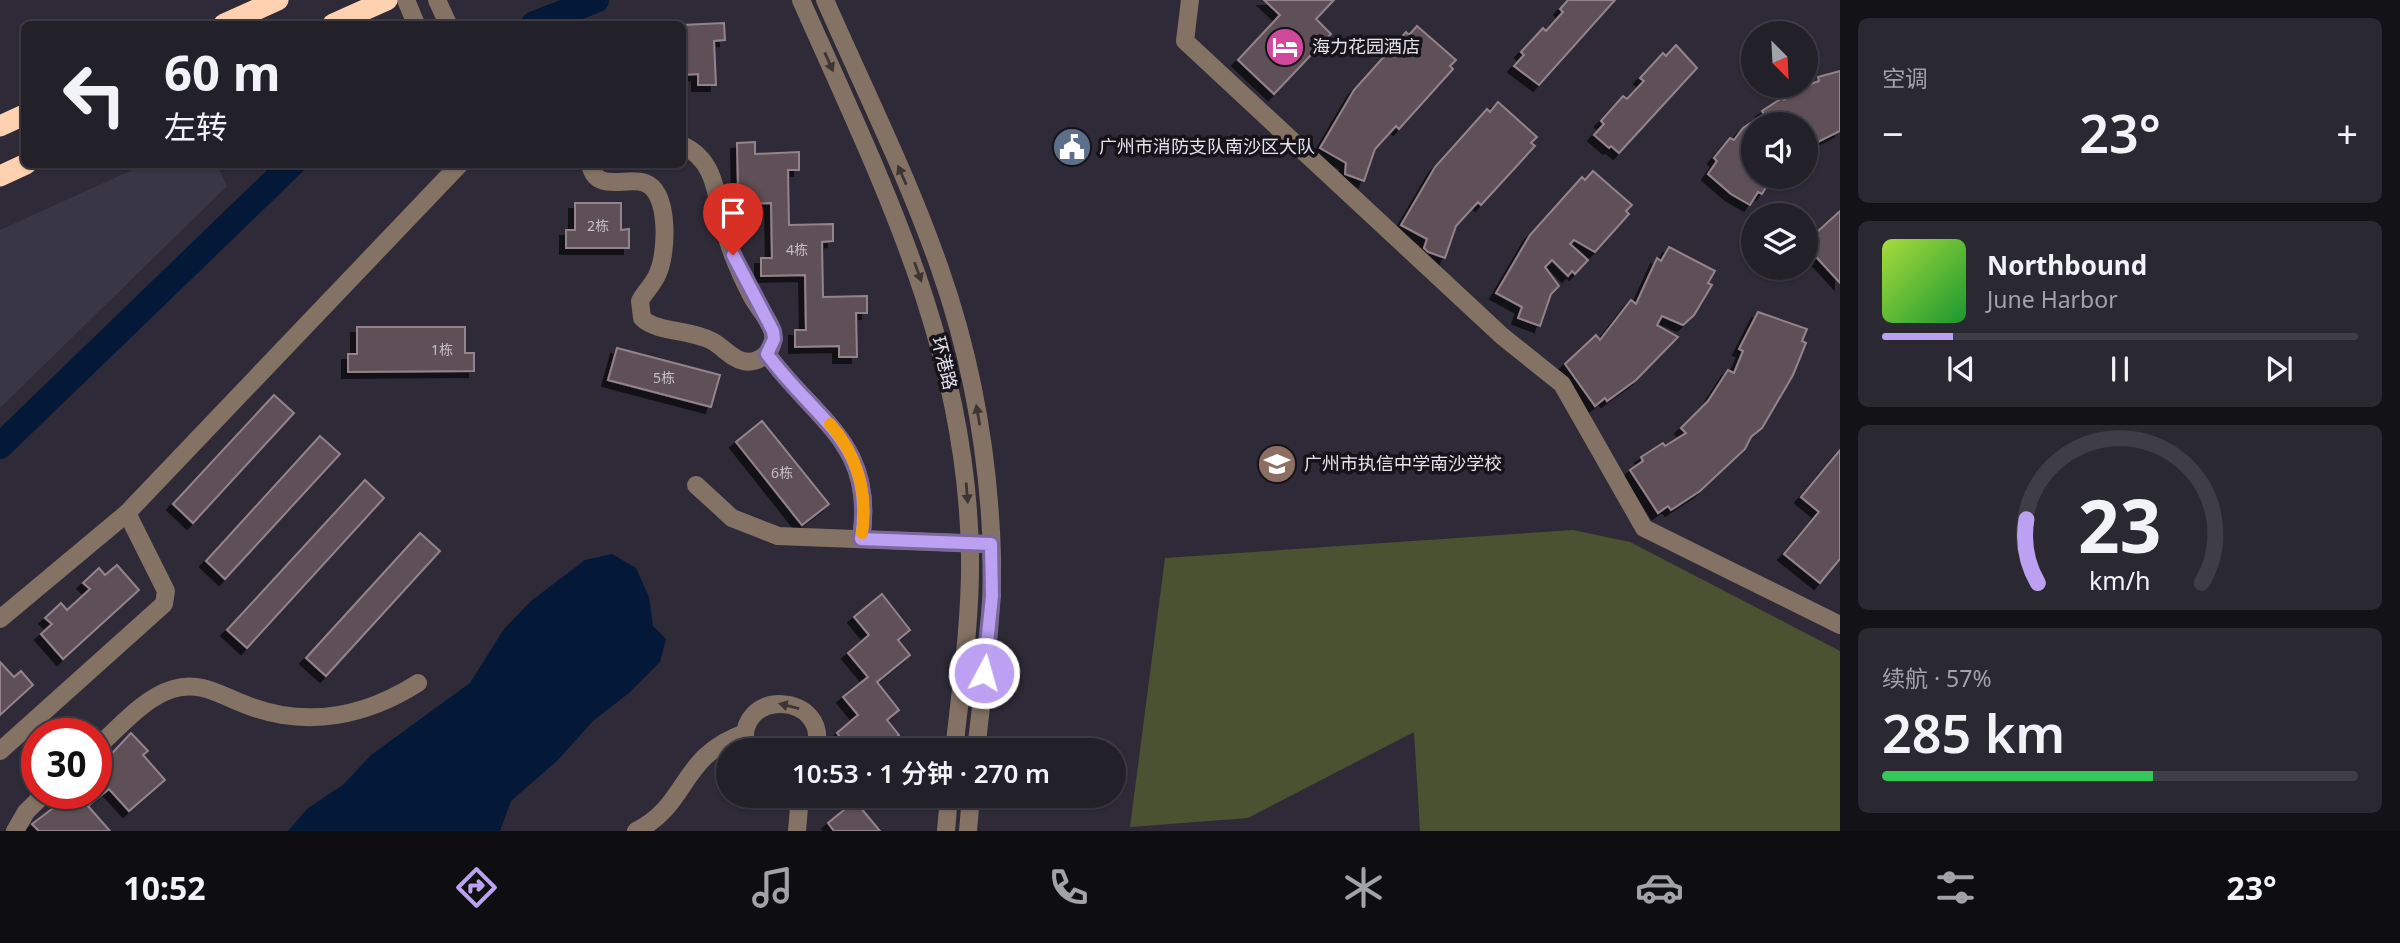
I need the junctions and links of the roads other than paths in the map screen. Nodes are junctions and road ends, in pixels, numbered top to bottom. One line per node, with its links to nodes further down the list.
1 (278, 0): 8 (highway)
2 (387, 0): 9 (highway)
3 (406, 0): 10 (street)
4 (437, 0): 11 (street)
5 (802, 0): 23 (street, 环港路, one-way to 23)
6 (825, 0): 24 (street, 环港路, one-way to 6)
7 (1190, 0): 26 (street)
8 (231, 21)
9 (340, 21)
10 (415, 21)
11 (447, 21)
12 (21, 116): 13 (highway)
13 (0, 126)
14 (686, 148): 19 (street)
15 (21, 166): 18 (highway)
16 (456, 168): 21 (street)
17 (591, 168): 19 (street)
18 (0, 176)
19 (767, 354): 22 (street)
20 (696, 485): 22 (street)
21 (127, 513): 25 (street); 34 (street)
22 (861, 539): 23 (street)
23 (970, 544): 24 (street); 31 (street, 环港路)
24 (991, 544): 32 (street, 环港路)
25 (0, 619)
26 (1840, 625)
27 (418, 683): 28 (street)
28 (112, 734)
29 (746, 738): 30 (street, one-way to 29)
30 (817, 738)
31 (955, 738)
32 (977, 738)
33 (716, 747): 40 (street)
34 (0, 751)
35 (799, 808): 41 (street)
36 (948, 808): 42 (street)
37 (970, 808): 43 (street)
38 (29, 809): 39 (street)
39 (15, 831)
40 (636, 831)
41 (797, 831)
42 (946, 831)
43 (968, 831)

